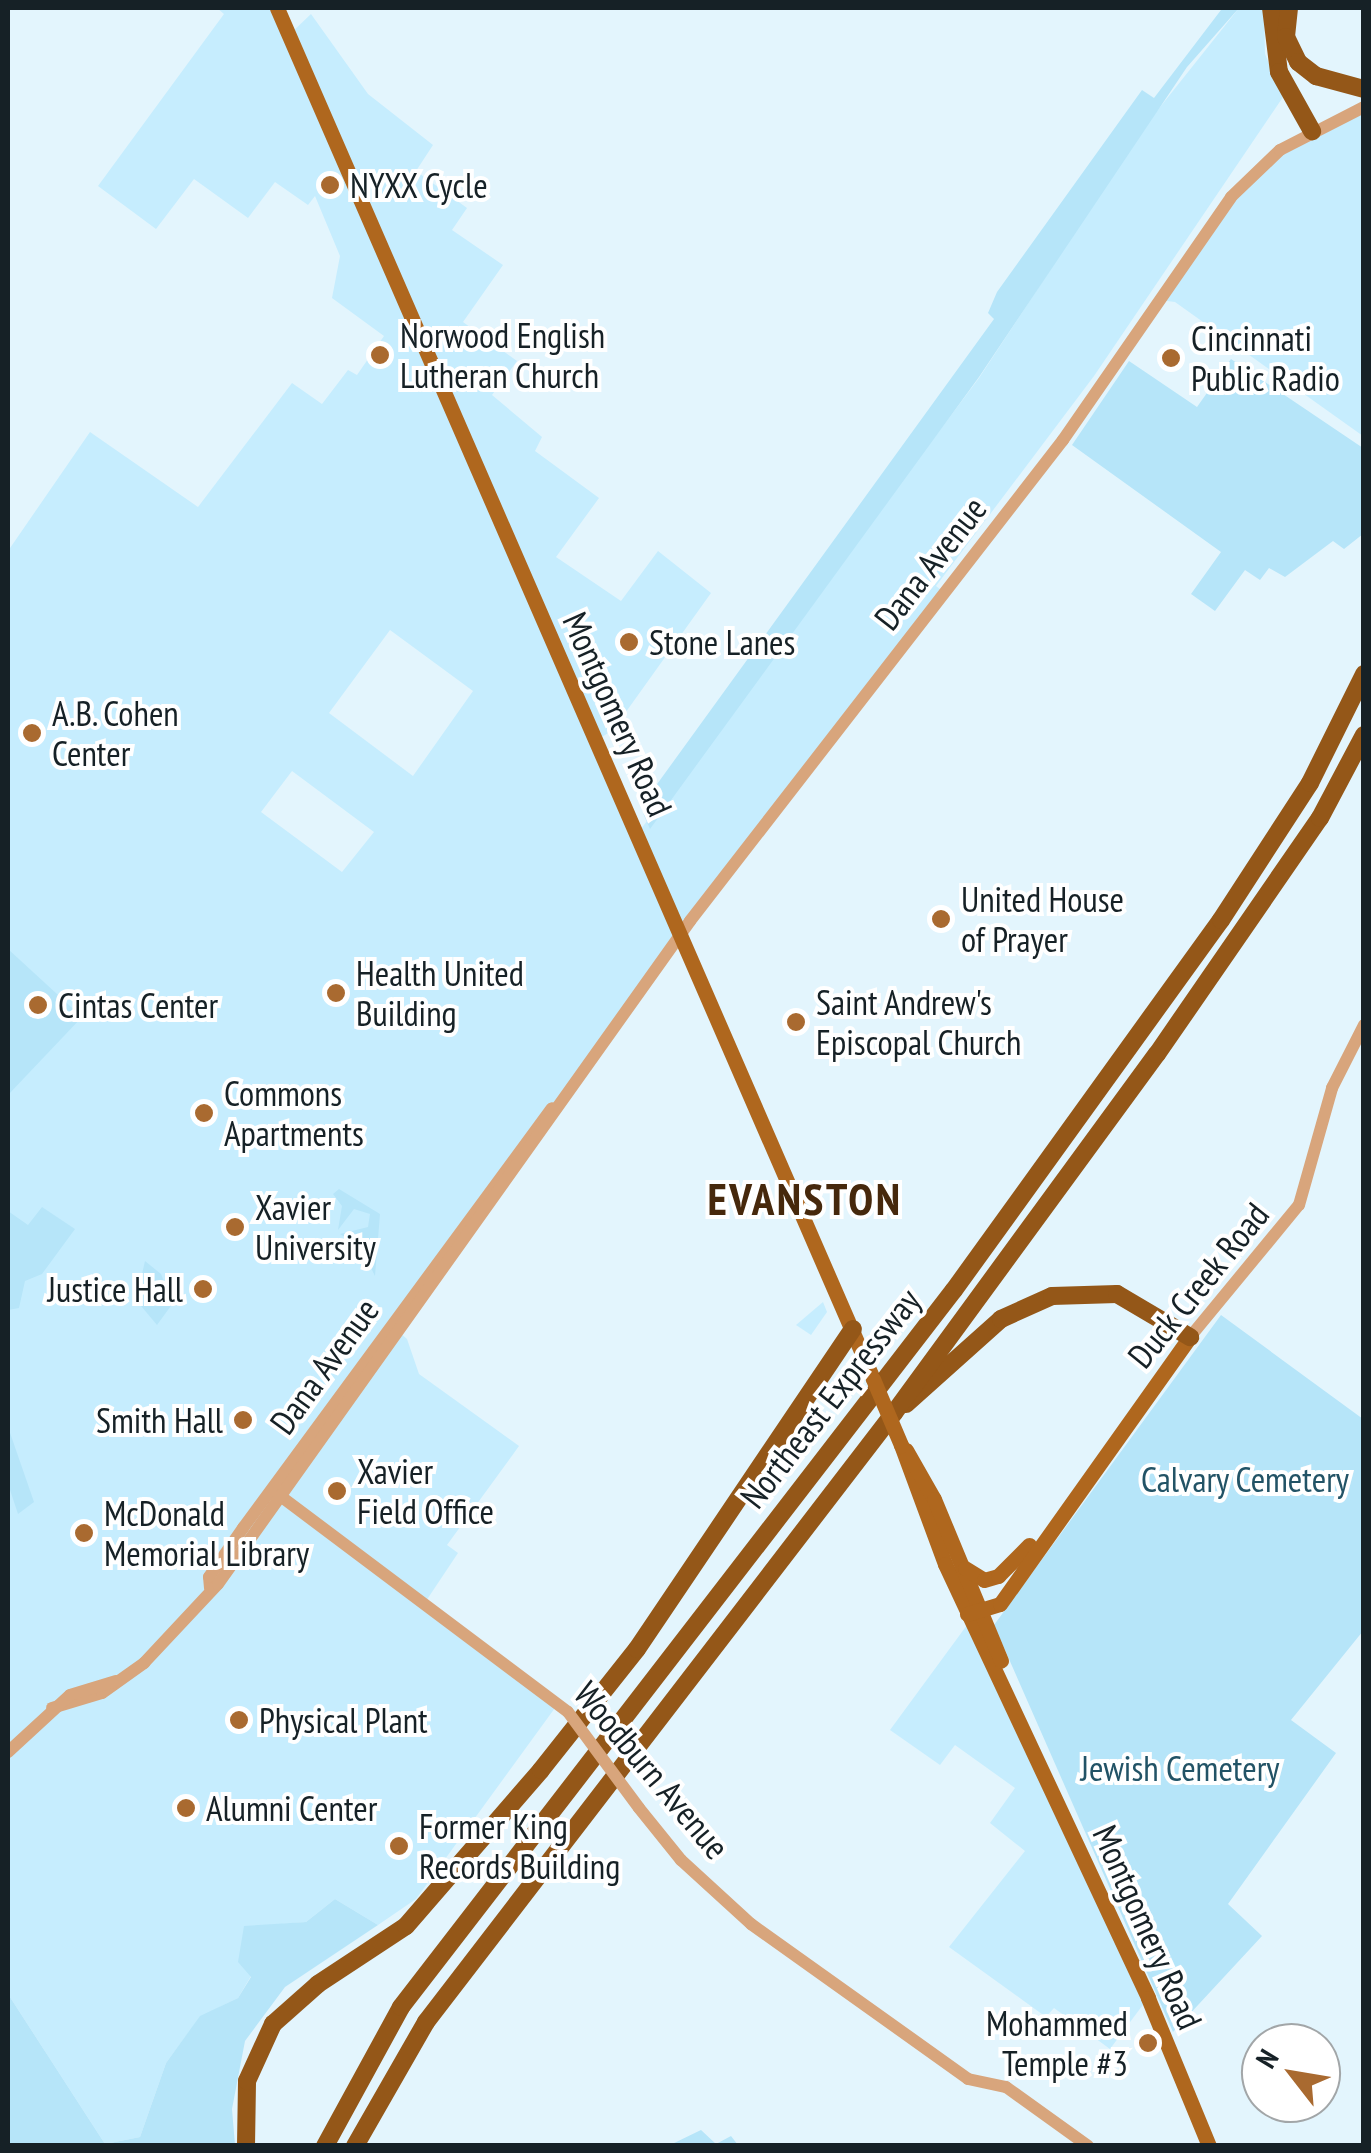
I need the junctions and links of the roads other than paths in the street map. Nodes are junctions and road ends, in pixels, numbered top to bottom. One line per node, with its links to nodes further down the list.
1 (277, 8): 9 (main road, Montgomery Road)
2 (1271, 8): 6 (highway)
3 (1288, 8): 4 (highway)
4 (1364, 89)
5 (1364, 107): 6 (street, Dana Avenue)
6 (1312, 131): 9 (street, Dana Avenue)
7 (1364, 674): 21 (highway, Northeast Expressway)
8 (1364, 734): 13 (highway, Northeast Expressway)
9 (682, 934): 11 (main road, Montgomery Road); 15 (street, Dana Avenue)
10 (1364, 1026): 12 (street, Duck Creek Road)
11 (853, 1329): 14 (main road, Montgomery Road, bridge); 20 (highway)
12 (1190, 1337): 13 (highway); 16 (main road, Duck Creek Road)
13 (894, 1413): 22 (highway, Northeast Expressway)
14 (902, 1445): 17 (main road, Montgomery Road); 18 (main road, Montgomery Road)
15 (277, 1493): 19 (street, Dana Avenue); 23 (street, Woodburn Avenue, bridge)
16 (1052, 1527): 17 (main road); 18 (main road, Duck Creek Road)
17 (964, 1568): 18 (main road, Montgomery Road)
18 (972, 1608): 24 (main road, Montgomery Road)
19 (8, 1752)
20 (246, 2146)
21 (325, 2146)
22 (355, 2146)
23 (1088, 2146)
24 (1209, 2146)

